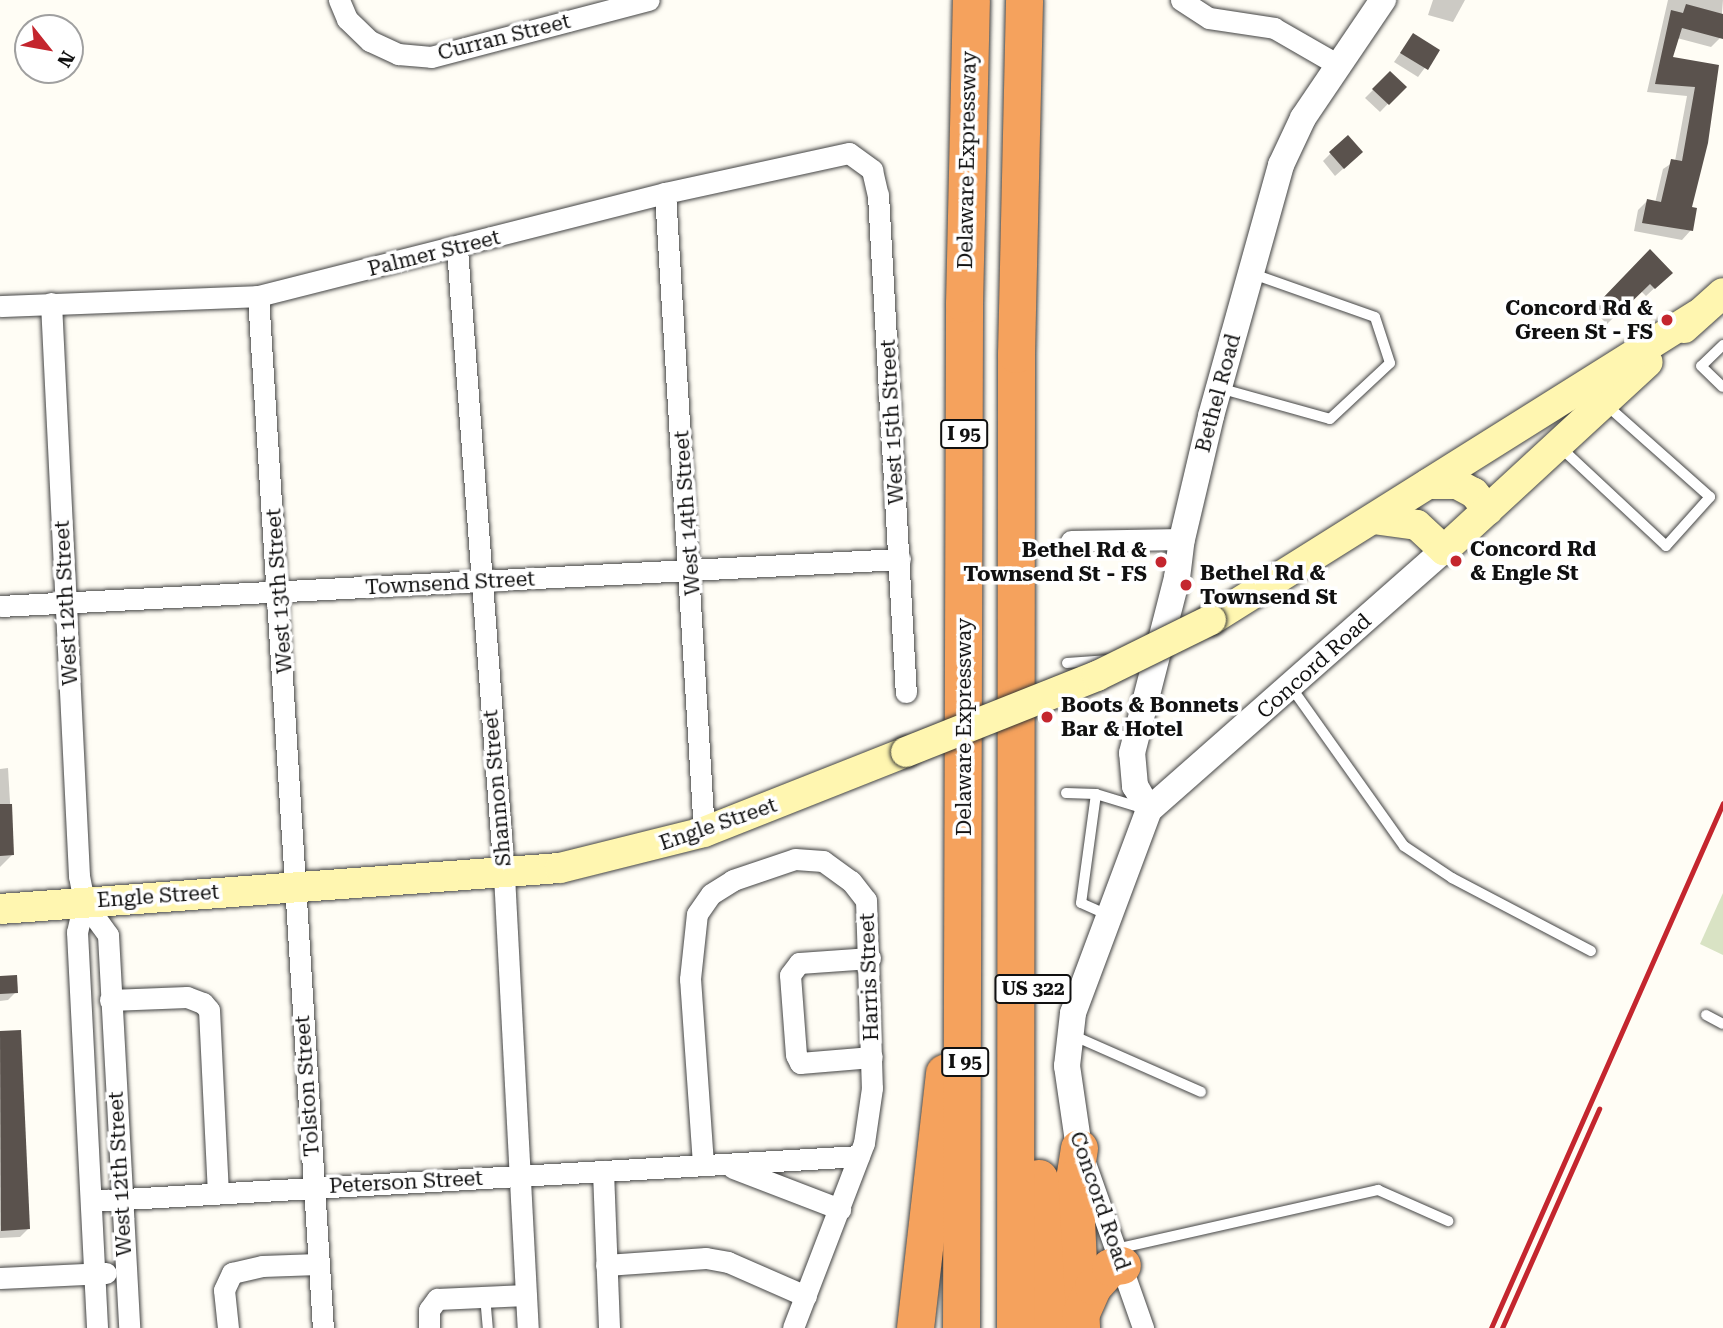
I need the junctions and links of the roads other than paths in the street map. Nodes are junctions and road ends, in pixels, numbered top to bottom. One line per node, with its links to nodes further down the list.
1 (339, 0): 2 (street, Curran Street)
2 (649, 0)
3 (971, 0): 41 (highway, Delaware Expressway / I 95)
4 (1024, 0): 34 (highway, I 95)
5 (1181, 0): 7 (street)
6 (1383, 0): 7 (street, Bethel Road)
7 (1340, 66): 11 (street, Bethel Road)
8 (860, 158): 9 (street, Palmer Street); 28 (street, West 15th Street)
9 (665, 194): 10 (street, Palmer Street); 29 (street, West 14th Street)
10 (457, 249): 13 (street, Palmer Street); 30 (street, Shannon Street)
11 (1250, 273): 19 (street, Bethel Road); 19 (lane)
12 (1723, 293): 16 (main road, Concord Road)
13 (258, 296): 14 (street, Palmer Street); 31 (street, West 13th Street)
14 (51, 303): 15 (street, Palmer Street); 32 (street, West 12th Street)
15 (0, 306)
16 (1697, 315): 20 (main road, Concord Road); 22 (main road, Engle Street)
17 (1723, 345): 18 (lane)
18 (1723, 387)
19 (1219, 388): 25 (street, Bethel Road)
20 (1604, 402): 21 (main road, Concord Road); 21 (lane)
21 (1558, 445): 23 (main road, Concord Road)
22 (1428, 484): 23 (main road); 24 (main road, Engle Street)
23 (1488, 510): 27 (main road, Concord Road)
24 (1373, 519): 27 (main road); 43 (main road, Engle Street, bridge)
25 (1182, 539): 26 (street); 35 (street, Bethel Road)
26 (1071, 541)
27 (1444, 551): 37 (street, Concord Road)
28 (900, 559): 29 (street, Townsend Street); 38 (street, West 15th Street)
29 (691, 570): 30 (street, Townsend Street); 43 (street, West 14th Street)
30 (481, 581): 31 (street, Townsend Street); 44 (street, Shannon Street)
31 (280, 592): 32 (street, Townsend Street); 45 (street, West 13th Street)
32 (66, 603): 33 (street, Townsend Street); 46 (street, West 12th Street)
33 (0, 606)
34 (1016, 649): 77 (highway, US 322); 89 (highway, I 95)
35 (1158, 655): 36 (lane); 42 (street, Bethel Road)
36 (1067, 663)
37 (1291, 687): 42 (street, Concord Road); 49 (lane)
38 (906, 692)
39 (1066, 793): 40 (lane)
40 (1096, 794): 42 (lane); 48 (lane)
41 (964, 796): 87 (highway); 88 (highway, Delaware Expressway / I 95)
42 (1149, 810): 48 (street, Concord Road)
43 (704, 832): 44 (main road, Engle Street)
44 (505, 875): 45 (main road, Engle Street); 61 (street, Shannon Street)
45 (296, 887): 46 (main road, Engle Street); 62 (street, Tolston Street)
46 (84, 902): 47 (main road, Engle Street); 51 (street, West 12th Street); 65 (street, West 12th Street)
47 (0, 909)
48 (1108, 915): 54 (street, Concord Road)
49 (1591, 951)
50 (870, 958): 55 (street, Harris Street); 55 (street); 59 (street, Harris Street)
51 (110, 1000): 63 (street); 64 (street, West 12th Street)
52 (1706, 1015): 53 (lane)
53 (1723, 1024)
54 (1069, 1034): 56 (lane); 57 (street, Concord Road)
55 (872, 1057): 58 (street, Harris Street)
56 (1201, 1092)
57 (1079, 1148): 68 (street, Concord Road); 77 (highway)
58 (859, 1156): 59 (street, Peterson Street); 66 (street, Harris Street)
59 (712, 1164): 60 (street, Peterson Street); 66 (street, Peterson Street)
60 (603, 1171): 61 (street, Peterson Street); 70 (street)
61 (519, 1176): 62 (street, Peterson Street); 74 (street, Shannon Street)
62 (314, 1186): 63 (street, Peterson Street); 69 (street, Tolston Street)
63 (218, 1192): 64 (street, Peterson Street)
64 (123, 1199): 65 (street, Peterson Street); 71 (street, West 12th Street)
65 (91, 1201): 72 (street, West 12th Street)
66 (840, 1209): 76 (street, Harris Street)
67 (1448, 1221): 68 (lane)
68 (1119, 1257): 77 (highway); 90 (street, Concord Road)
69 (318, 1264): 80 (street); 81 (street, Tolston Street)
70 (606, 1265): 76 (street); 85 (street)
71 (125, 1272): 72 (street); 79 (street, West 12th Street)
72 (94, 1274): 73 (street); 78 (street, West 12th Street)
73 (0, 1278)
74 (526, 1295): 75 (street); 84 (street, Shannon Street)
75 (485, 1296): 82 (street); 83 (lane)
76 (806, 1296): 86 (street, Harris Street)
77 (1070, 1324)
78 (97, 1328)
79 (128, 1328)
80 (228, 1328)
81 (323, 1328)
82 (429, 1328)
83 (488, 1328)
84 (528, 1328)
85 (609, 1328)
86 (793, 1328)
87 (915, 1328)
88 (961, 1328)
89 (1015, 1328)
90 (1143, 1328)

